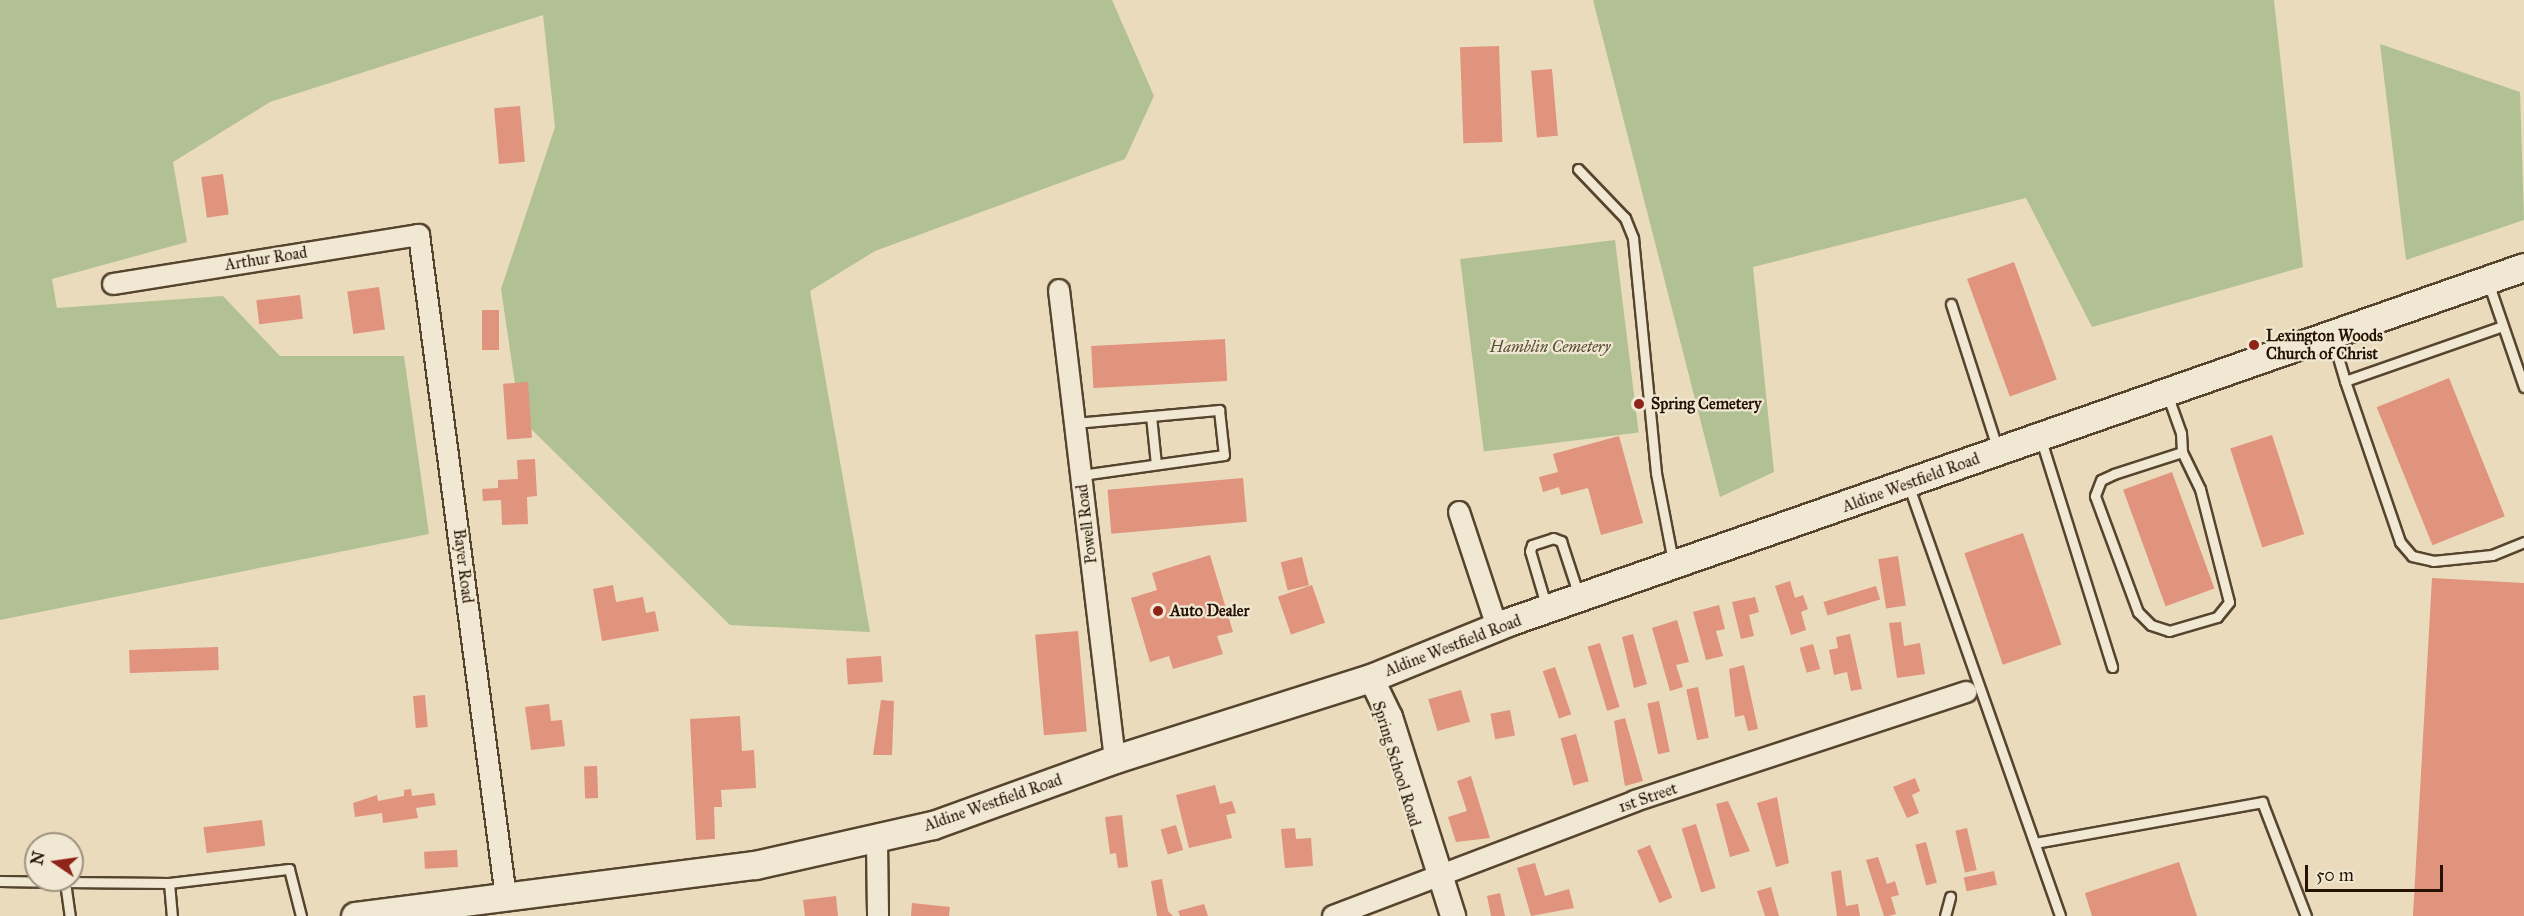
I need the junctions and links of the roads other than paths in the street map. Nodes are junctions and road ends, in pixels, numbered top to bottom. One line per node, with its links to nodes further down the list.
1 (1578, 169): 23 (lane)
2 (419, 235): 5 (street, Arthur Road); 40 (street, Bayer Road)
3 (2524, 267): 4 (main road, Aldine Westfield Road)
4 (2487, 279): 8 (lane); 9 (main road, Aldine Westfield Road)
5 (113, 284)
6 (1059, 290): 14 (street, Powell Road)
7 (1951, 304): 16 (lane)
8 (2503, 326): 10 (lane); 11 (lane)
9 (2331, 333): 10 (lane); 12 (main road, Aldine Westfield Road)
10 (2345, 381): 22 (lane)
11 (2524, 387)
12 (2166, 392): 15 (main road, Aldine Westfield Road); 17 (lane)
13 (1150, 416): 14 (lane); 18 (lane); 18 (lane)
14 (1075, 423): 19 (street, Powell Road)
15 (2040, 437): 16 (main road, Aldine Westfield Road); 27 (lane)
16 (1999, 452): 20 (main road, Aldine Westfield Road)
17 (2182, 452): 17 (lane)
18 (1156, 464): 19 (lane)
19 (1081, 475): 30 (street, Powell Road)
20 (1908, 484): 23 (main road, Aldine Westfield Road); 32 (lane)
21 (1459, 512): 26 (street)
22 (2524, 542)
23 (1675, 567): 24 (main road, Aldine Westfield Road)
24 (1581, 600): 25 (main road, Aldine Westfield Road); 25 (lane)
25 (1548, 610): 26 (main road, Aldine Westfield Road)
26 (1497, 627): 28 (main road, Aldine Westfield Road)
27 (2112, 667)
28 (1371, 678): 30 (main road, Aldine Westfield Road); 33 (street, Spring School Road)
29 (1966, 692): 33 (street, 1st Street)
30 (1115, 759): 31 (main road, Aldine Westfield Road)
31 (877, 842): 40 (main road, Aldine Westfield Road); 45 (street)
32 (2035, 843): 49 (lane); 50 (lane)
33 (1438, 877): 46 (street, 1st Street); 47 (street, Spring School Road)
34 (0, 880): 35 (lane)
35 (24, 881)
36 (84, 882): 37 (lane)
37 (169, 883): 42 (lane); 43 (lane)
38 (66, 892): 41 (lane)
39 (1950, 897): 48 (lane)
40 (506, 898): 44 (main road, Aldine Westfield Road)
41 (70, 916)
42 (172, 916)
43 (301, 916)
44 (355, 916)
45 (878, 916)
46 (1333, 916)
47 (1453, 916)
48 (1945, 916)
49 (2060, 916)
50 (2306, 916)

